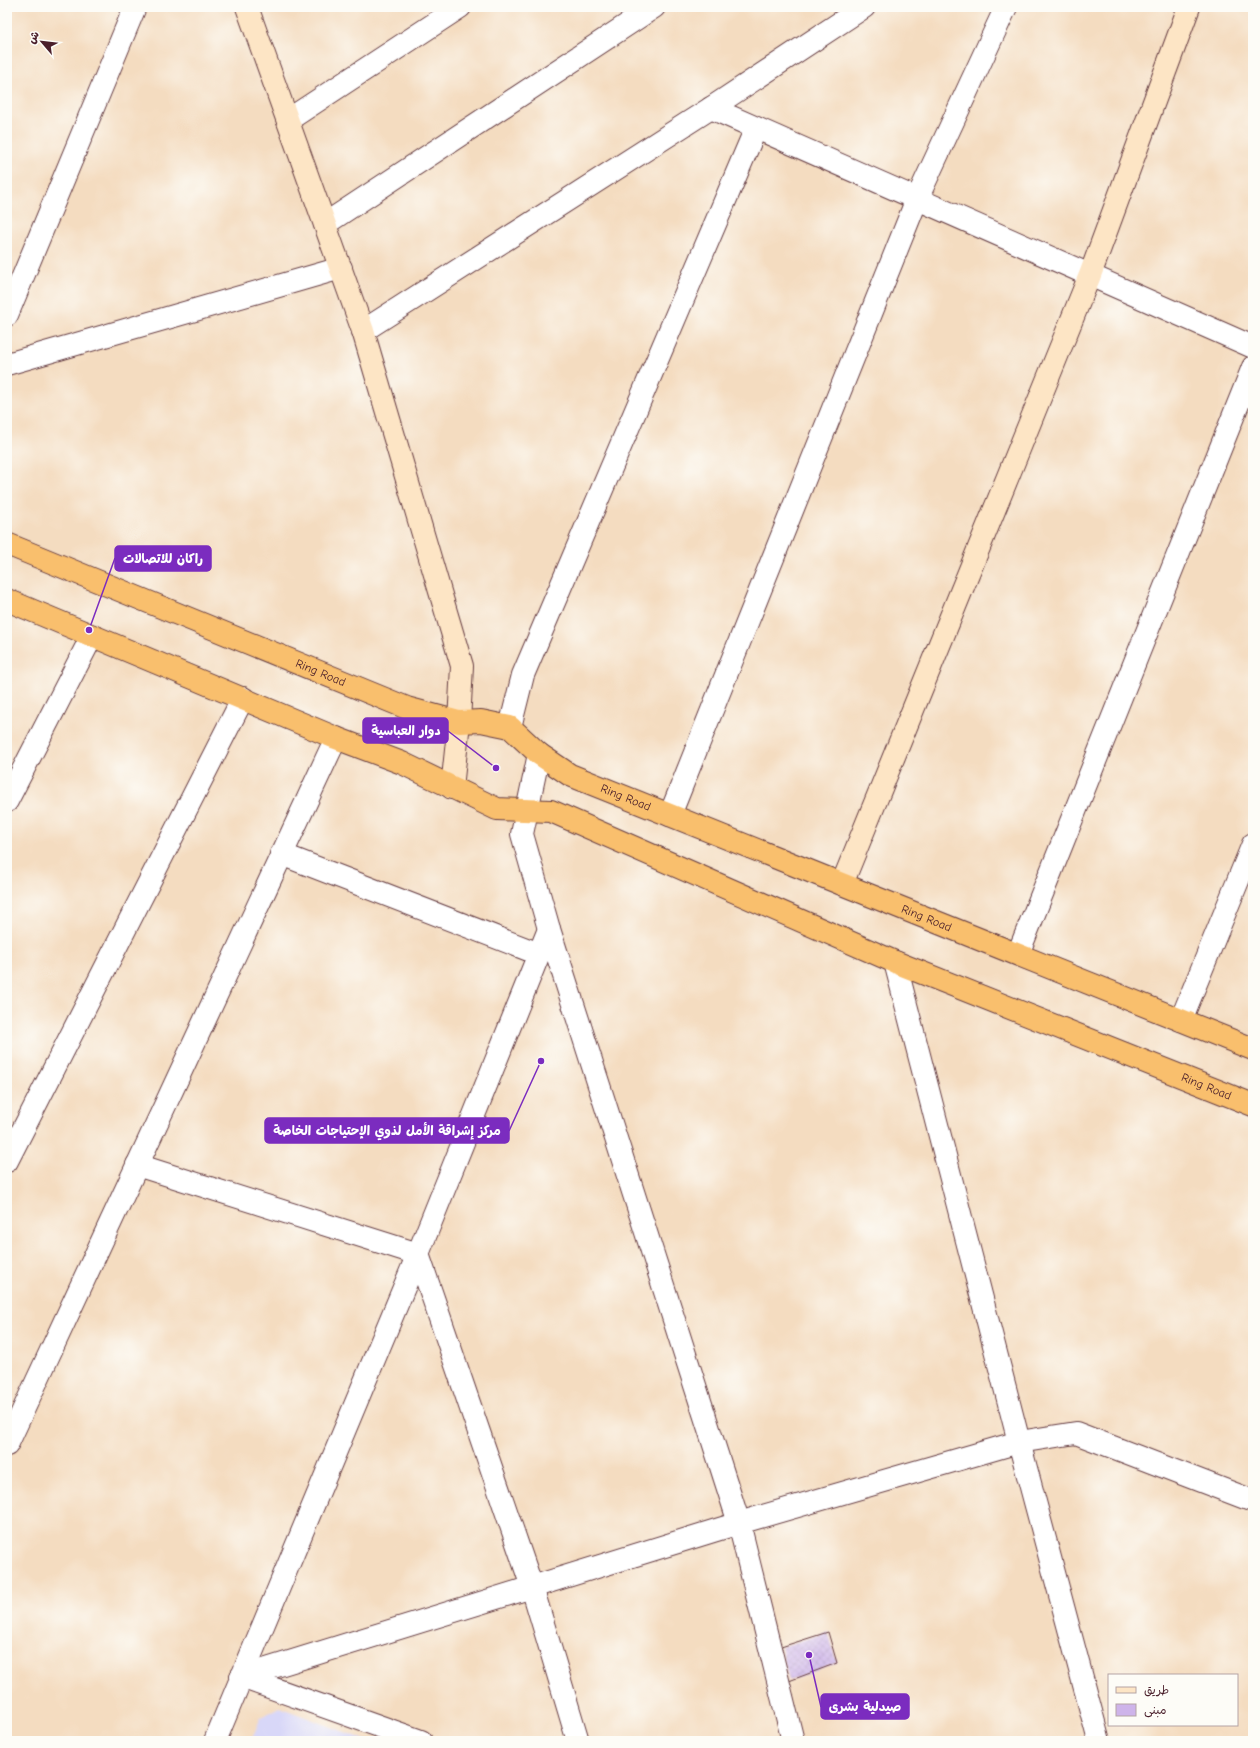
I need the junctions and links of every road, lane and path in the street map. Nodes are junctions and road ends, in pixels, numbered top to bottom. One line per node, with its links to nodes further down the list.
1 (135, 7): 15 (street)
2 (247, 7): 9 (street)
3 (460, 7): 9 (street)
4 (654, 7): 12 (street)
5 (864, 7): 8 (street)
6 (1006, 7): 11 (street)
7 (1189, 7): 14 (street)
8 (711, 108): 10 (street); 16 (street)
9 (288, 120): 12 (street)
10 (756, 128): 11 (street); 25 (street)
11 (917, 199): 14 (street); 31 (street)
12 (325, 224): 13 (street)
13 (341, 268): 16 (street); 18 (street)
14 (1090, 275): 17 (street); 34 (street)
15 (7, 315)
16 (364, 331): 24 (street)
17 (1253, 347)
18 (7, 364)
19 (1253, 367): 37 (street)
20 (7, 544): 24 (highway, Ring Road)
21 (7, 600): 22 (highway, Ring Road)
22 (92, 636): 23 (highway, Ring Road); 29 (street)
23 (243, 698): 26 (highway, Ring Road); 42 (street)
24 (459, 722): 25 (highway, Ring Road); 28 (street)
25 (510, 727): 27 (highway, Ring Road)
26 (336, 738): 28 (highway, Ring Road); 33 (street)
27 (539, 754): 30 (street); 31 (highway, Ring Road)
28 (452, 788): 30 (highway, Ring Road)
29 (7, 801)
30 (526, 810): 35 (street); 38 (highway, Ring Road)
31 (670, 815): 34 (highway, Ring Road)
32 (1253, 844): 39 (street)
33 (281, 854): 36 (street); 43 (street)
34 (842, 884): 37 (highway, Ring Road)
35 (549, 929): 36 (street); 48 (street)
36 (539, 954): 44 (street)
37 (1018, 954): 39 (highway, Ring Road)
38 (895, 962): 41 (highway, Ring Road); 45 (street)
39 (1181, 1020): 40 (highway, Ring Road)
40 (1253, 1049)
41 (1253, 1104)
42 (7, 1161)
43 (137, 1165): 44 (street); 46 (street)
44 (418, 1254): 49 (street); 50 (street)
45 (1019, 1442): 47 (street); 48 (street); 55 (street)
46 (7, 1445)
47 (1253, 1501)
48 (739, 1523): 49 (street); 54 (street)
49 (532, 1587): 50 (street); 53 (street)
50 (241, 1677): 51 (street); 52 (street)
51 (215, 1741)
52 (421, 1741)
53 (578, 1741)
54 (793, 1741)
55 (1099, 1741)

